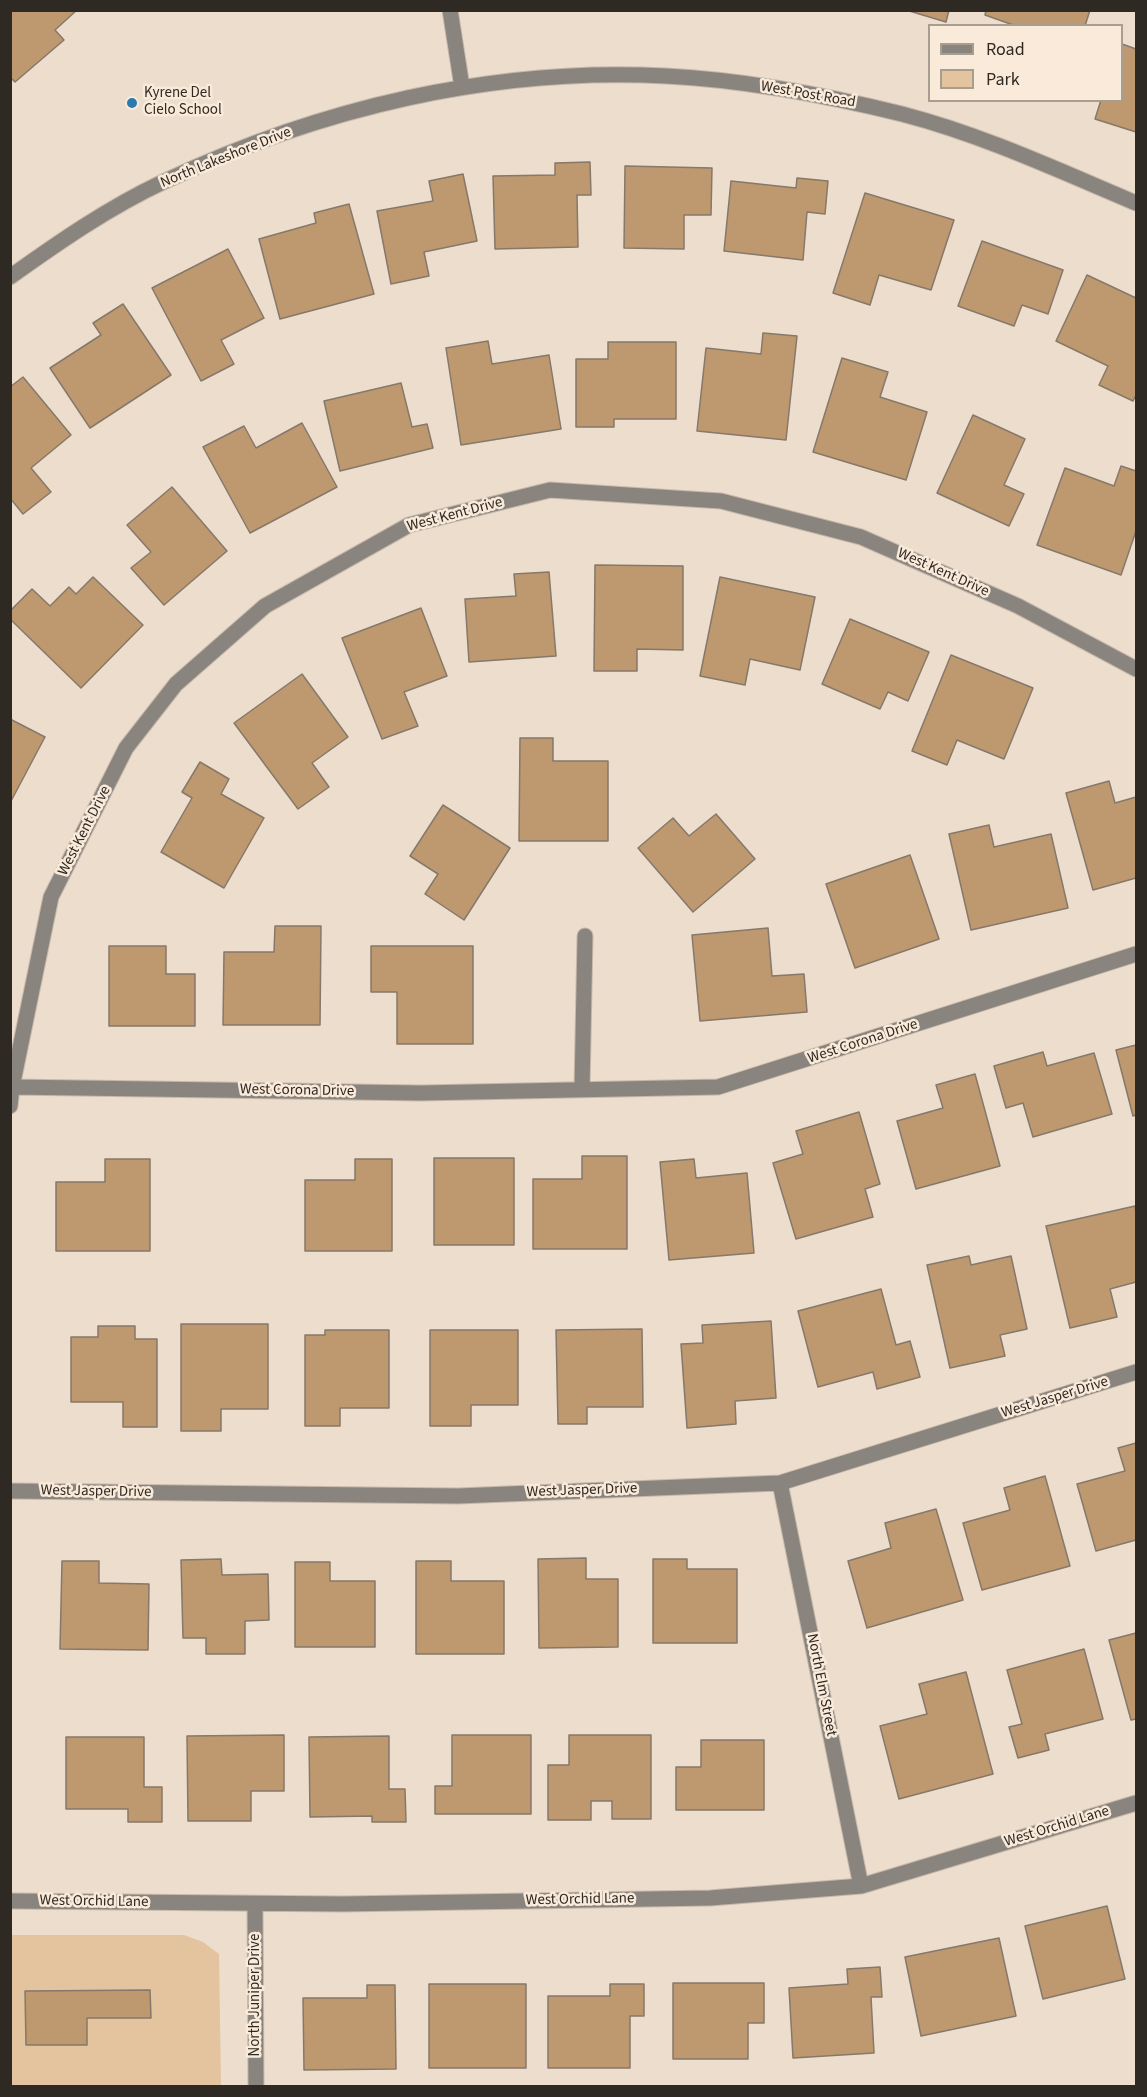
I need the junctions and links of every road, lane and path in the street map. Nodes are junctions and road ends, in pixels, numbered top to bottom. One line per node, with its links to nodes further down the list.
1 (450, 10): 2 (street)
2 (462, 87): 3 (street, West Post Road); 4 (street, North Lakeshore Drive)
3 (1137, 203)
4 (10, 277)
5 (1137, 669): 8 (street, West Kent Drive)
6 (585, 936): 9 (street)
7 (1137, 954): 9 (street, West Corona Drive)
8 (12, 1087): 9 (street, West Corona Drive); 10 (street, West Kent Drive)
9 (582, 1089)
10 (10, 1106)
11 (1137, 1372): 12 (street, West Jasper Drive)
12 (780, 1483): 13 (street, West Jasper Drive); 15 (street, North Elm Street)
13 (10, 1491)
14 (1137, 1803): 15 (street, West Orchid Lane)
15 (861, 1886): 17 (street, West Orchid Lane)
16 (10, 1901): 17 (street, West Orchid Lane)
17 (255, 1904): 18 (street, North Juniper Drive)
18 (256, 2086)

